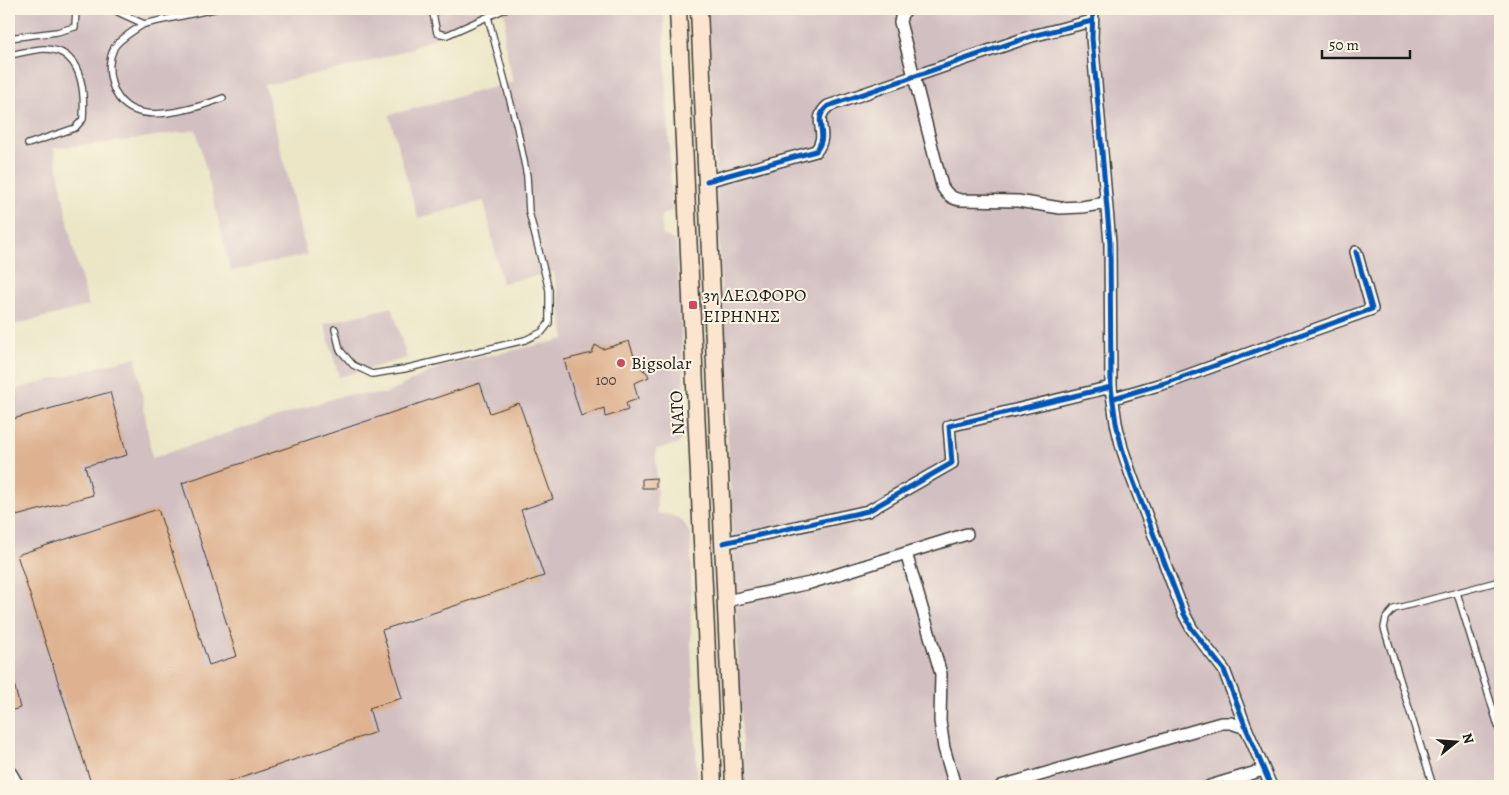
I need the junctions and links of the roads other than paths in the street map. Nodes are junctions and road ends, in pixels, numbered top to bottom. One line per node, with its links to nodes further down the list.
1 (76, 9): 13 (lane)
2 (114, 9): 12 (lane)
3 (214, 9): 12 (lane)
4 (432, 9): 10 (lane)
5 (505, 9): 10 (lane)
6 (678, 9): 35 (main road, ΝΑΤΟ)
7 (699, 9): 18 (main road)
8 (907, 9): 15 (street)
9 (1093, 9): 11 (street)
10 (488, 17): 21 (lane)
11 (1092, 21): 15 (street); 19 (street)
12 (144, 24): 16 (lane)
13 (9, 38)
14 (9, 55): 17 (lane)
15 (913, 77): 18 (street); 19 (street)
16 (223, 98)
17 (28, 144)
18 (707, 181): 25 (main road)
19 (1106, 203): 22 (street)
20 (1356, 252): 23 (street)
21 (335, 330)
22 (1111, 387): 23 (street); 25 (street)
23 (1114, 398): 30 (street)
24 (967, 534): 26 (street)
25 (723, 543): 29 (main road)
26 (906, 553): 29 (street); 37 (street)
27 (1500, 581): 28 (lane)
28 (1456, 592): 31 (lane); 41 (lane)
29 (726, 601): 36 (main road)
30 (1246, 728): 32 (street); 38 (street)
31 (1500, 732)
32 (1263, 770): 39 (street); 40 (street)
33 (9, 774): 34 (street)
34 (16, 786)
35 (713, 786)
36 (734, 786)
37 (955, 786)
38 (1001, 786)
39 (1210, 786)
40 (1271, 786)
41 (1433, 786)

